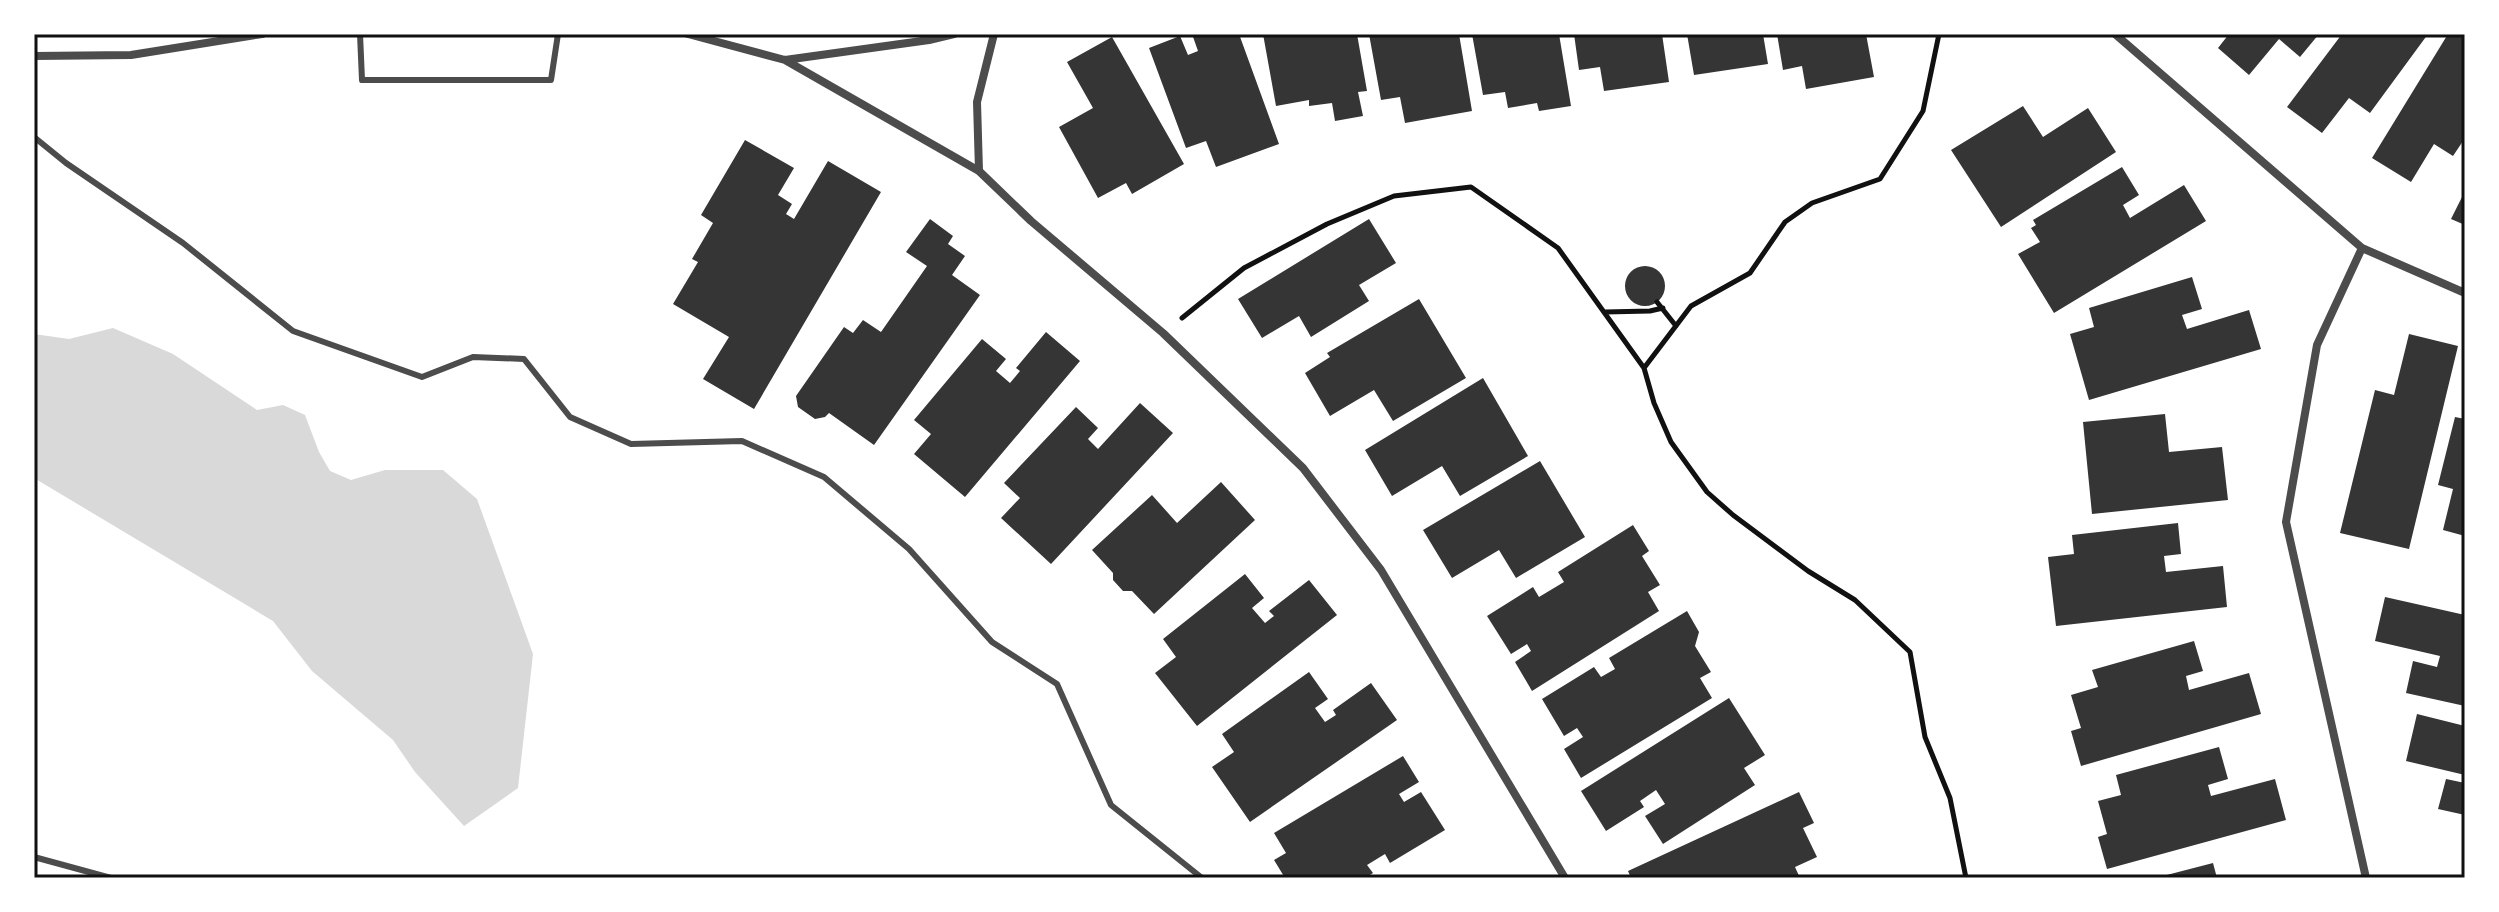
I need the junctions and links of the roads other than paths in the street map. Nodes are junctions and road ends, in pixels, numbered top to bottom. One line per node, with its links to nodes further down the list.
1 (262, 34): 8 (street)
2 (360, 34): 3 (lane)
3 (558, 34)
4 (688, 34): 9 (street)
5 (954, 34): 9 (street)
6 (994, 34): 11 (street)
7 (2115, 34): 12 (street)
8 (34, 56)
9 (785, 60): 11 (street)
10 (34, 137): 16 (lane)
11 (979, 171): 17 (street)
12 (2362, 248): 13 (street); 18 (street)
13 (2465, 293)
14 (34, 857): 15 (lane)
15 (111, 878)
16 (1202, 878)
17 (1565, 878)
18 (2366, 878)

